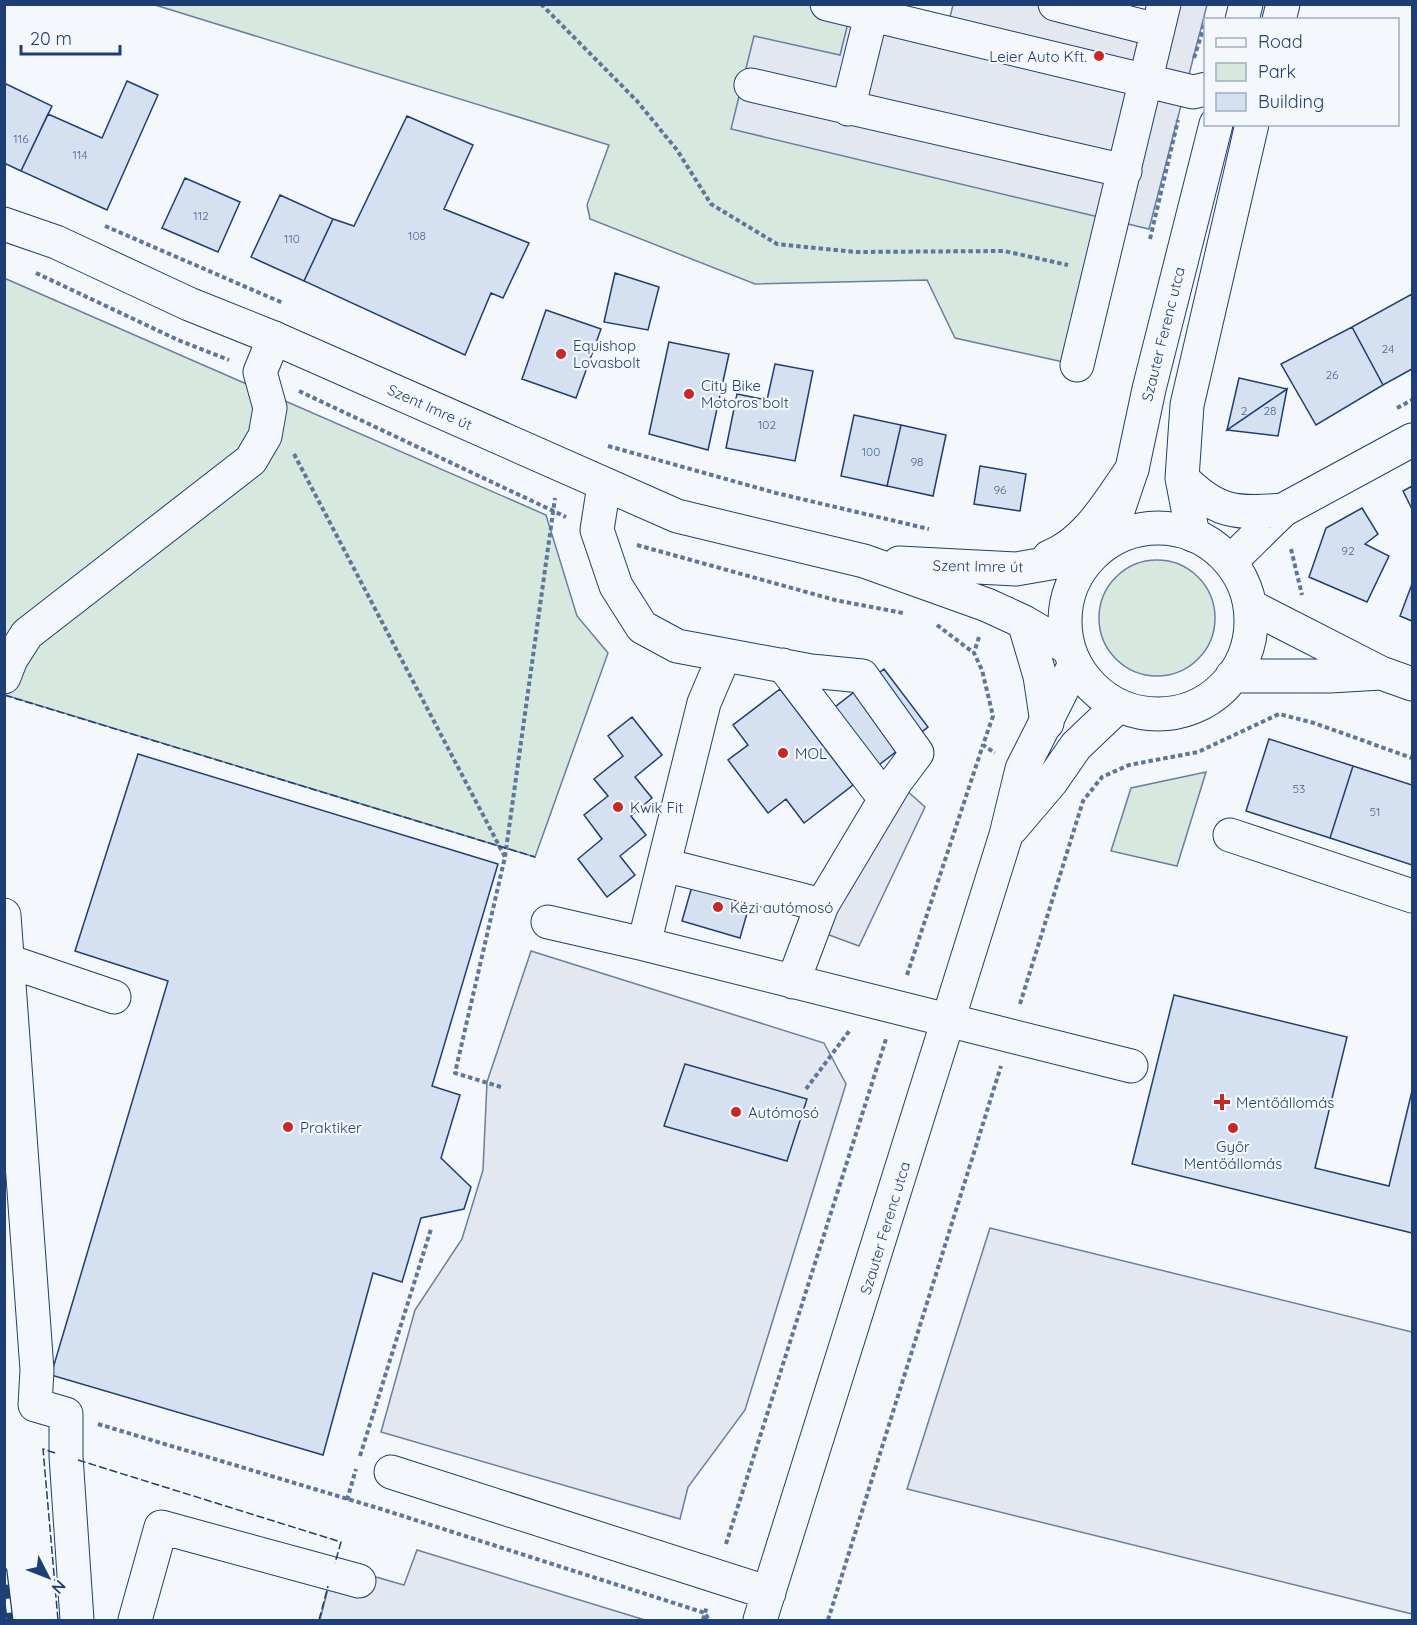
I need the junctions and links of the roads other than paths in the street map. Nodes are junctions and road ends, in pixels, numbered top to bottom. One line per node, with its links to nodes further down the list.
1 (827, 4): 3 (main road)
2 (1055, 4): 4 (main road)
3 (871, 16): 5 (main road); 7 (main road)
4 (1161, 17): 5 (main road)
5 (1147, 79): 8 (main road); 11 (main road)
6 (751, 85): 7 (main road)
7 (848, 108): 11 (main road)
8 (1204, 108)
9 (1205, 126): 16 (main road, Szauter Ferenc utca)
10 (1251, 126): 17 (main road)
11 (1125, 171): 14 (main road)
12 (4, 224): 13 (main road, Szent Imre út)
13 (274, 338): 18 (main road, Szent Imre út); 32 (main road)
14 (1077, 365)
15 (1413, 440): 19 (main road)
16 (1132, 469): 21 (main road, Szauter Ferenc utca); 24 (main road)
17 (1182, 478): 19 (main road); 20 (main road)
18 (604, 485): 22 (main road, Szent Imre út); 27 (main road)
19 (1283, 510): 23 (main road)
20 (1193, 535): 21 (main road); 23 (main road)
21 (1099, 550): 24 (main road, Szent Imre út); 28 (main road)
22 (864, 561): 24 (main road, Szent Imre út); 26 (main road, Szent Imre út)
23 (1231, 561): 25 (main road)
24 (1016, 569)
25 (1250, 606): 30 (main road); 31 (main road)
26 (1024, 622): 28 (main road, Szent Imre út); 35 (main road)
27 (724, 656): 29 (main road); 39 (main road)
28 (1071, 656): 34 (main road); 35 (main road, Szauter Ferenc utca)
29 (797, 668): 36 (main road); 36 (main road)
30 (1381, 673): 31 (main road); 33 (main road)
31 (1232, 676): 34 (main road)
32 (4, 677)
33 (1413, 684)
34 (1118, 706): 37 (main road, Szauter Ferenc utca)
35 (1047, 723): 37 (main road, Szauter Ferenc utca)
36 (890, 790): 41 (main road)
37 (1006, 835): 48 (main road, Szauter Ferenc utca)
38 (1230, 835): 40 (main road)
39 (664, 865): 41 (main road); 44 (main road)
40 (1413, 896)
41 (822, 905): 46 (main road)
42 (4, 915): 45 (main road)
43 (548, 922): 44 (main road)
44 (644, 944): 46 (main road)
45 (8, 961): 47 (main road); 53 (main road)
46 (793, 982): 48 (main road)
47 (114, 998)
48 (948, 1022): 49 (main road); 52 (main road, Szauter Ferenc utca)
49 (1131, 1066)
50 (392, 1472): 52 (main road)
51 (359, 1581): 54 (main road)
52 (764, 1606)
53 (77, 1620)
54 (135, 1620)

